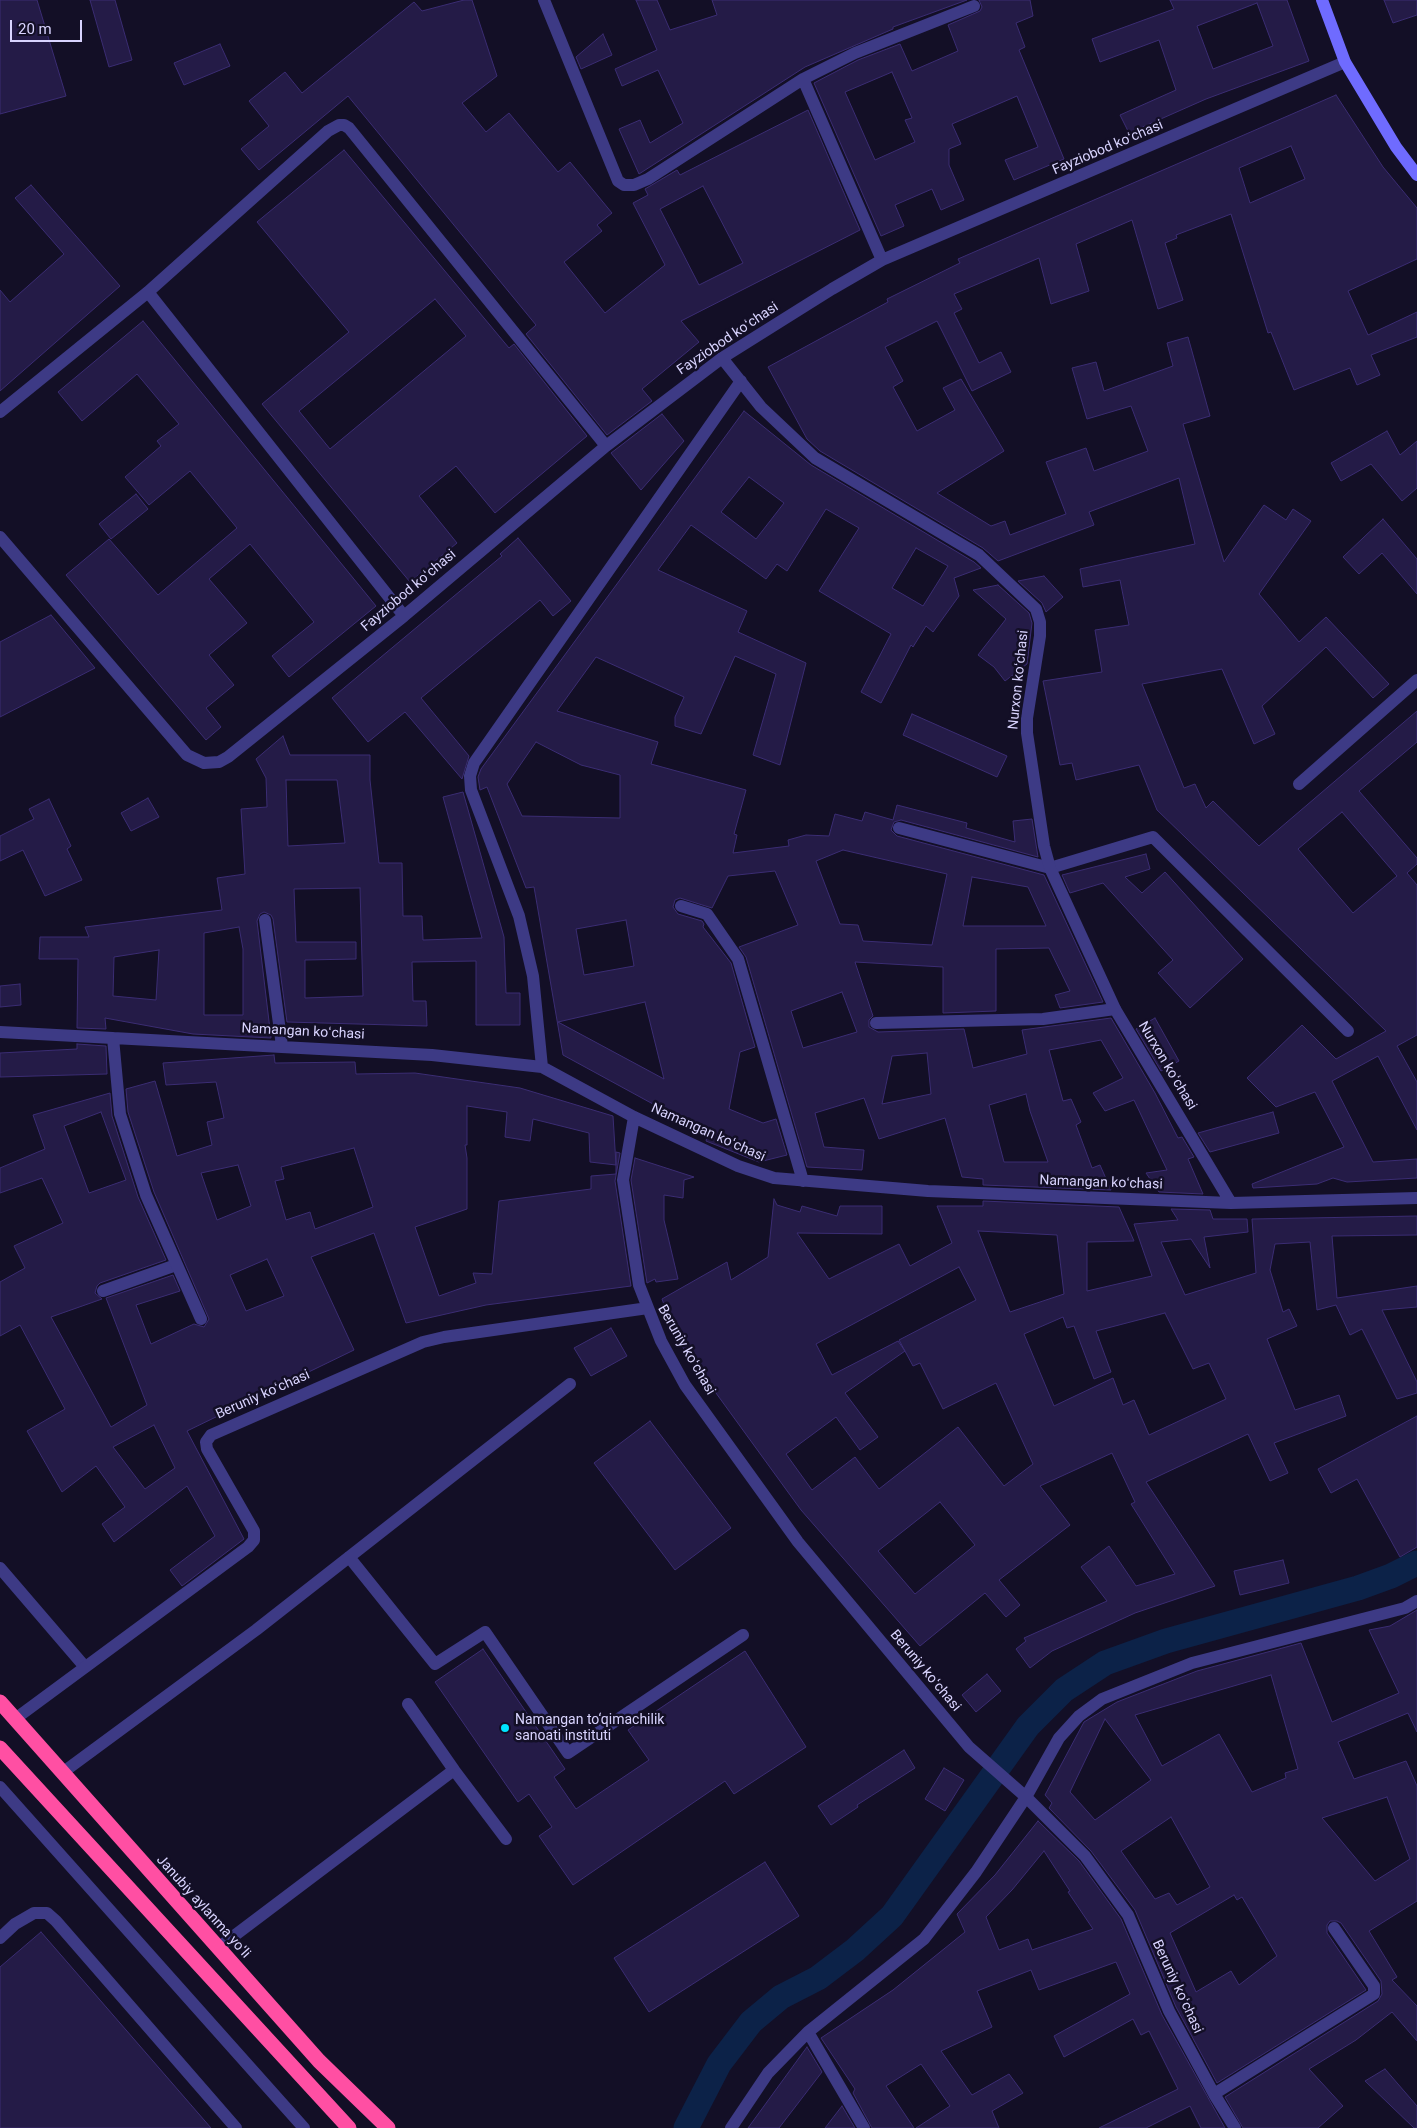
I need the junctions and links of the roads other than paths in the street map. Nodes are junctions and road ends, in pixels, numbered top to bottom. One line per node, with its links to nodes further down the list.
1 (544, 0): 5 (street)
2 (1322, 0): 4 (street)
3 (974, 6): 5 (street)
4 (1345, 62): 6 (street); 7 (street, Fayziobod koʻchasi)
5 (803, 79): 7 (street)
6 (1417, 175)
7 (882, 260): 9 (street, Fayziobod koʻchasi)
8 (148, 292): 11 (street); 12 (street); 14 (street)
9 (722, 358): 10 (street, Nurxon koʻchasi); 12 (street, Fayziobod koʻchasi)
10 (741, 381): 18 (street, Nurxon koʻchasi); 27 (street)
11 (0, 412)
12 (606, 446): 14 (street, Fayziobod koʻchasi)
13 (0, 537): 14 (street, Fayziobod koʻchasi)
14 (404, 616)
15 (1417, 680): 16 (street)
16 (1299, 784)
17 (900, 828): 18 (street)
18 (1050, 868): 21 (street, Nurxon koʻchasi); 23 (street)
19 (681, 906): 29 (street)
20 (265, 920): 26 (street)
21 (1115, 1009): 22 (street); 31 (street, Nurxon koʻchasi)
22 (876, 1023)
23 (1348, 1031)
24 (0, 1032): 25 (street, Namangan koʻchasi)
25 (113, 1038): 26 (street, Namangan koʻchasi); 32 (street)
26 (282, 1046): 27 (street, Namangan koʻchasi)
27 (542, 1068): 28 (street, Namangan koʻchasi)
28 (634, 1117): 29 (street, Namangan koʻchasi); 34 (street)
29 (803, 1181): 31 (street, Namangan koʻchasi)
30 (1417, 1198): 31 (street, Namangan koʻchasi)
31 (1231, 1203)
32 (176, 1265): 33 (street); 35 (street)
33 (103, 1291)
34 (648, 1308): 41 (street, Beruniy koʻchasi); 49 (street, Beruniy koʻchasi)
35 (201, 1319)
36 (570, 1384): 37 (street)
37 (350, 1557): 40 (street); 47 (street)
38 (0, 1568): 41 (street)
39 (1417, 1601): 49 (street)
40 (743, 1635)
41 (85, 1667): 44 (street, Beruniy koʻchasi)
42 (0, 1702): 44 (highway, Janubiy aylanma yoʻli)
43 (408, 1704): 46 (street)
44 (15, 1719): 47 (highway, Janubiy aylanma yoʻli)
45 (0, 1748): 58 (highway)
46 (454, 1770): 50 (street); 53 (street)
47 (62, 1773): 53 (highway, Janubiy aylanma yoʻli)
48 (0, 1787): 57 (street)
49 (1026, 1797): 54 (street); 55 (street, Beruniy koʻchasi)
50 (506, 1838)
51 (1334, 1928): 55 (street)
52 (0, 1938): 56 (street)
53 (218, 1948): 59 (highway, Janubiy aylanma yoʻli)
54 (808, 2032): 60 (street); 61 (street)
55 (1214, 2094): 62 (street, Beruniy koʻchasi)
56 (236, 2128)
57 (304, 2128)
58 (349, 2128)
59 (388, 2128)
60 (732, 2128)
61 (864, 2128)
62 (1236, 2128)

